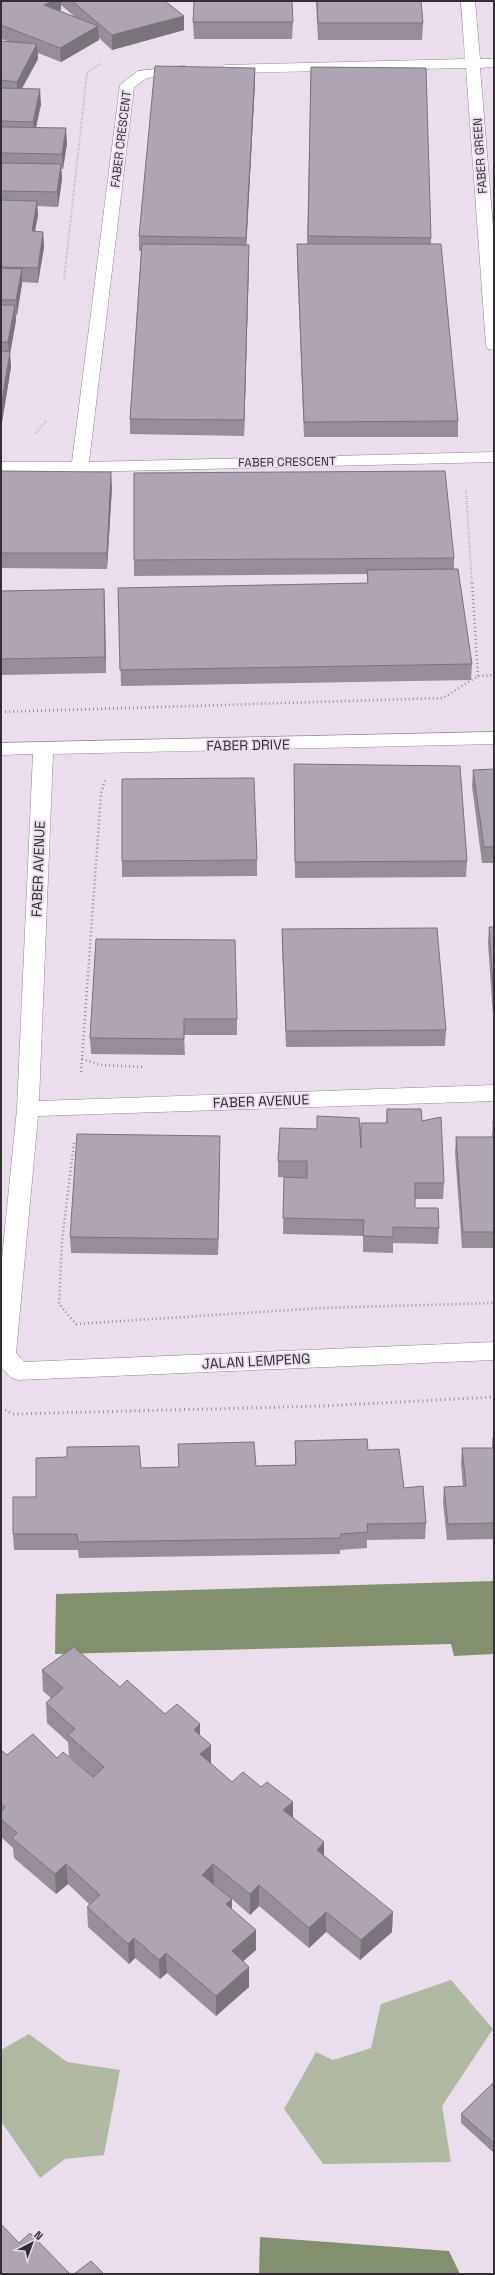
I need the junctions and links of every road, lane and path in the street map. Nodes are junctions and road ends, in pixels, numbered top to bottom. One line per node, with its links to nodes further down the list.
1 (468, 1): 3 (street, FABER GREEN)
2 (105, 61): 5 (path)
3 (473, 62): 4 (street); 6 (street, FABER GREEN); 11 (street, FABER CRESCENT)
4 (494, 63)
5 (64, 284)
6 (494, 345)
7 (50, 418): 8 (path)
8 (33, 437)
9 (494, 457): 11 (street, FABER CRESCENT)
10 (1, 467): 11 (street, FABER CRESCENT)
11 (80, 467)
12 (465, 484): 14 (path)
13 (494, 675): 14 (path)
14 (478, 676): 15 (path)
15 (1, 712)
16 (494, 738): 18 (street, FABER DRIVE)
17 (1, 749): 18 (street, FABER DRIVE)
18 (43, 750): 22 (street, FABER AVENUE)
19 (107, 773): 21 (path)
20 (494, 1093): 21 (street, FABER AVENUE)
21 (78, 1107): 22 (street, FABER AVENUE); 23 (path)
22 (28, 1109): 25 (street, FABER AVENUE)
23 (494, 1303)
24 (494, 1351): 25 (street, JALAN LEMPENG)
25 (18, 1371)
26 (494, 1397): 27 (path)
27 (1, 1408)

